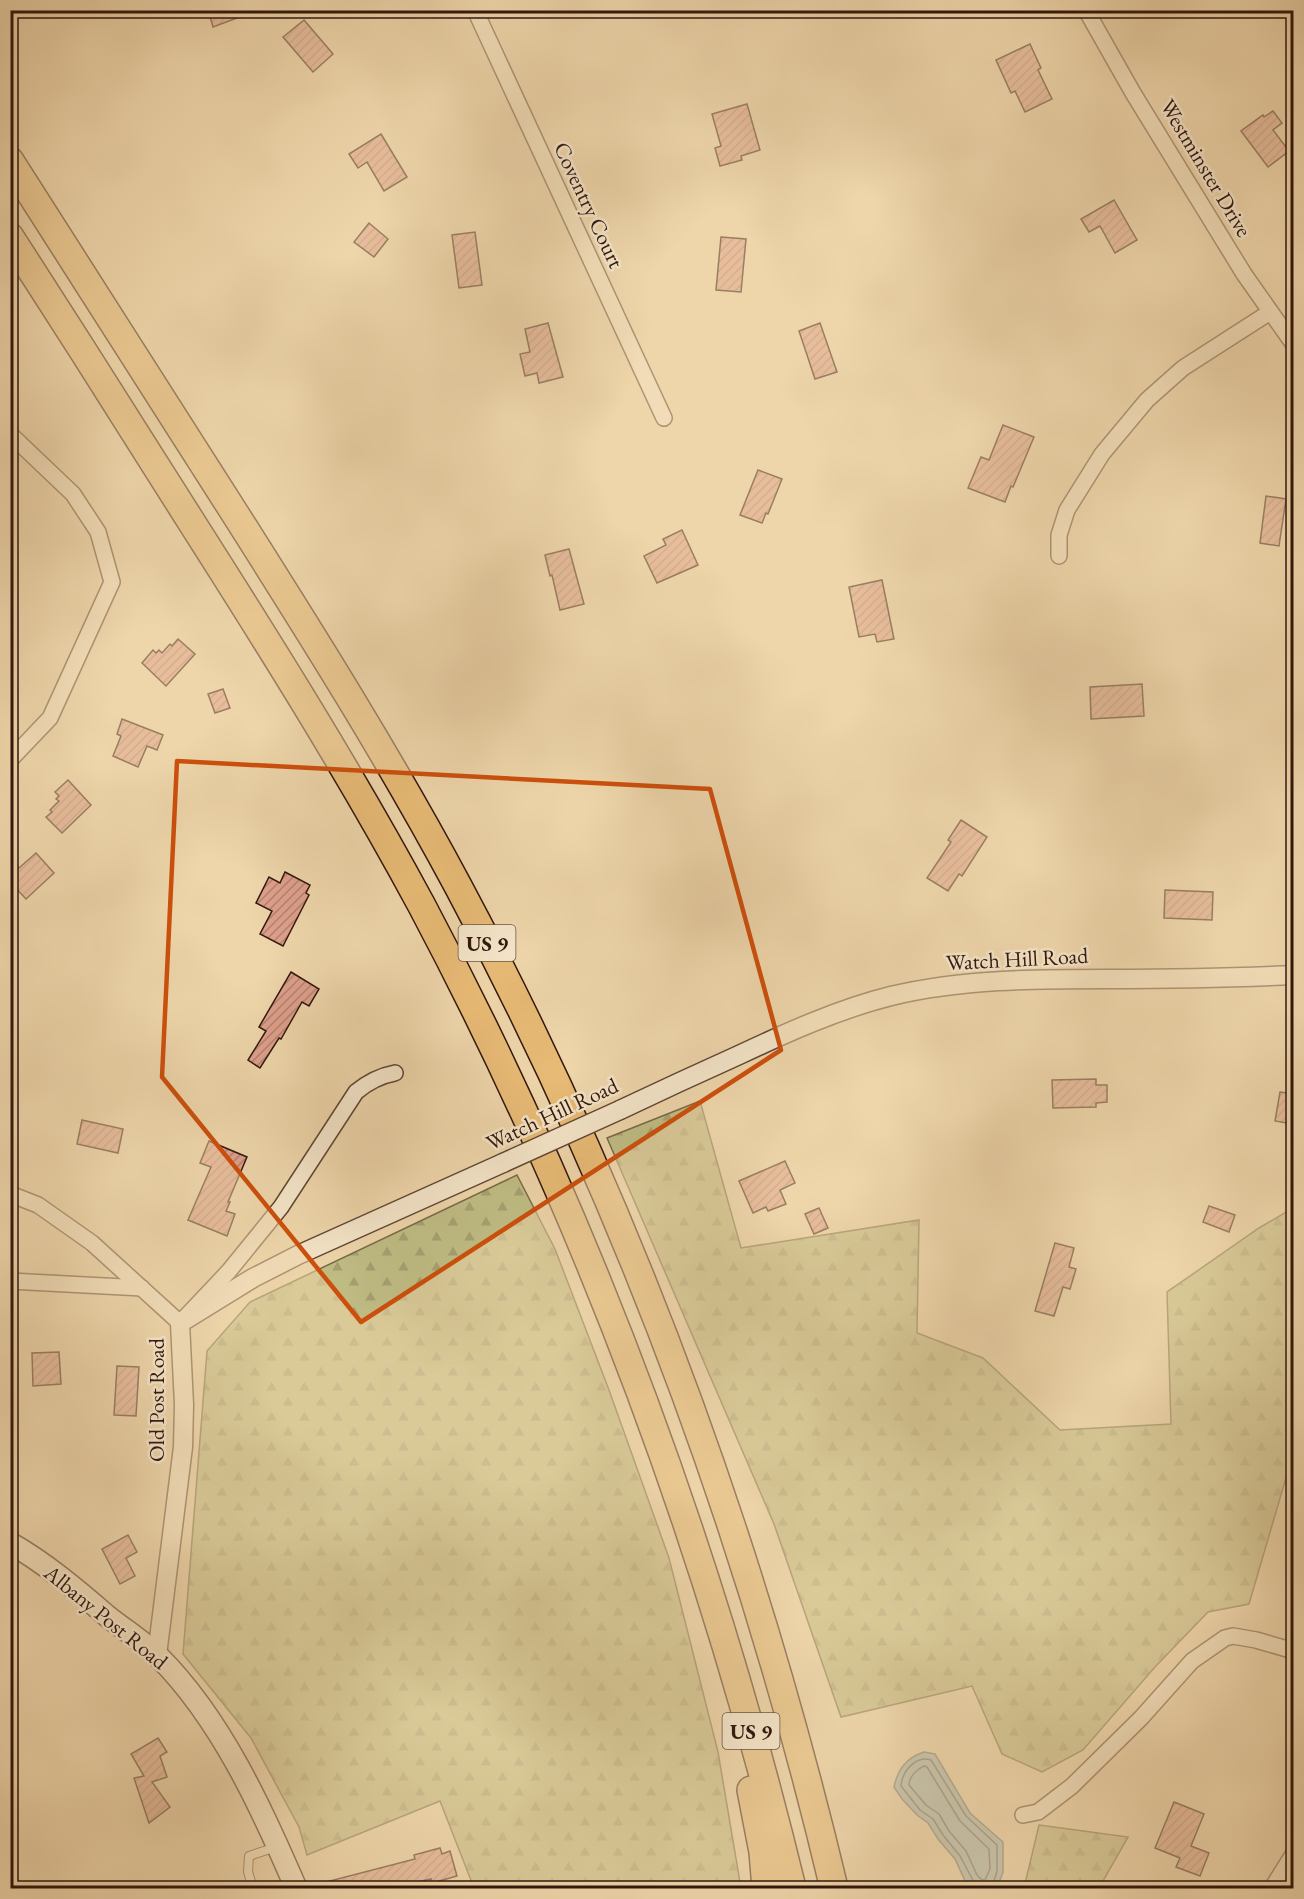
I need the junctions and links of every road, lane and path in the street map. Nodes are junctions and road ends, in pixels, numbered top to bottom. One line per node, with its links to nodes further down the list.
1 (474, 10): 7 (street, Coventry Court)
2 (1086, 10): 5 (street, Westminster Drive)
3 (10, 161): 21 (highway, US 9)
4 (10, 237): 18 (highway, US 9)
5 (1270, 312): 6 (street, Westminster Drive); 9 (street)
6 (1293, 345)
7 (664, 418)
8 (10, 434): 10 (street)
9 (1059, 556)
10 (10, 760)
11 (1293, 975): 16 (street, Watch Hill Road, bridge)
12 (395, 1073): 16 (street)
13 (10, 1194): 15 (street, Old Post Road)
14 (10, 1281): 15 (street)
15 (142, 1288): 16 (street, Old Post Road)
16 (180, 1323): 20 (street, Old Post Road)
17 (10, 1543): 20 (main road, Albany Post Road)
18 (704, 1575): 27 (highway); 28 (highway, US 9)
19 (1293, 1652): 22 (street)
20 (157, 1655): 23 (main road, Albany Post Road)
21 (812, 1797): 29 (highway, US 9); 30 (highway)
22 (1023, 1815)
23 (277, 1846): 25 (lane); 26 (main road, Albany Post Road)
24 (1293, 1853): 31 (street)
25 (253, 1888)
26 (296, 1888)
27 (766, 1888)
28 (792, 1888)
29 (834, 1888)
30 (841, 1888)
31 (1272, 1888)

